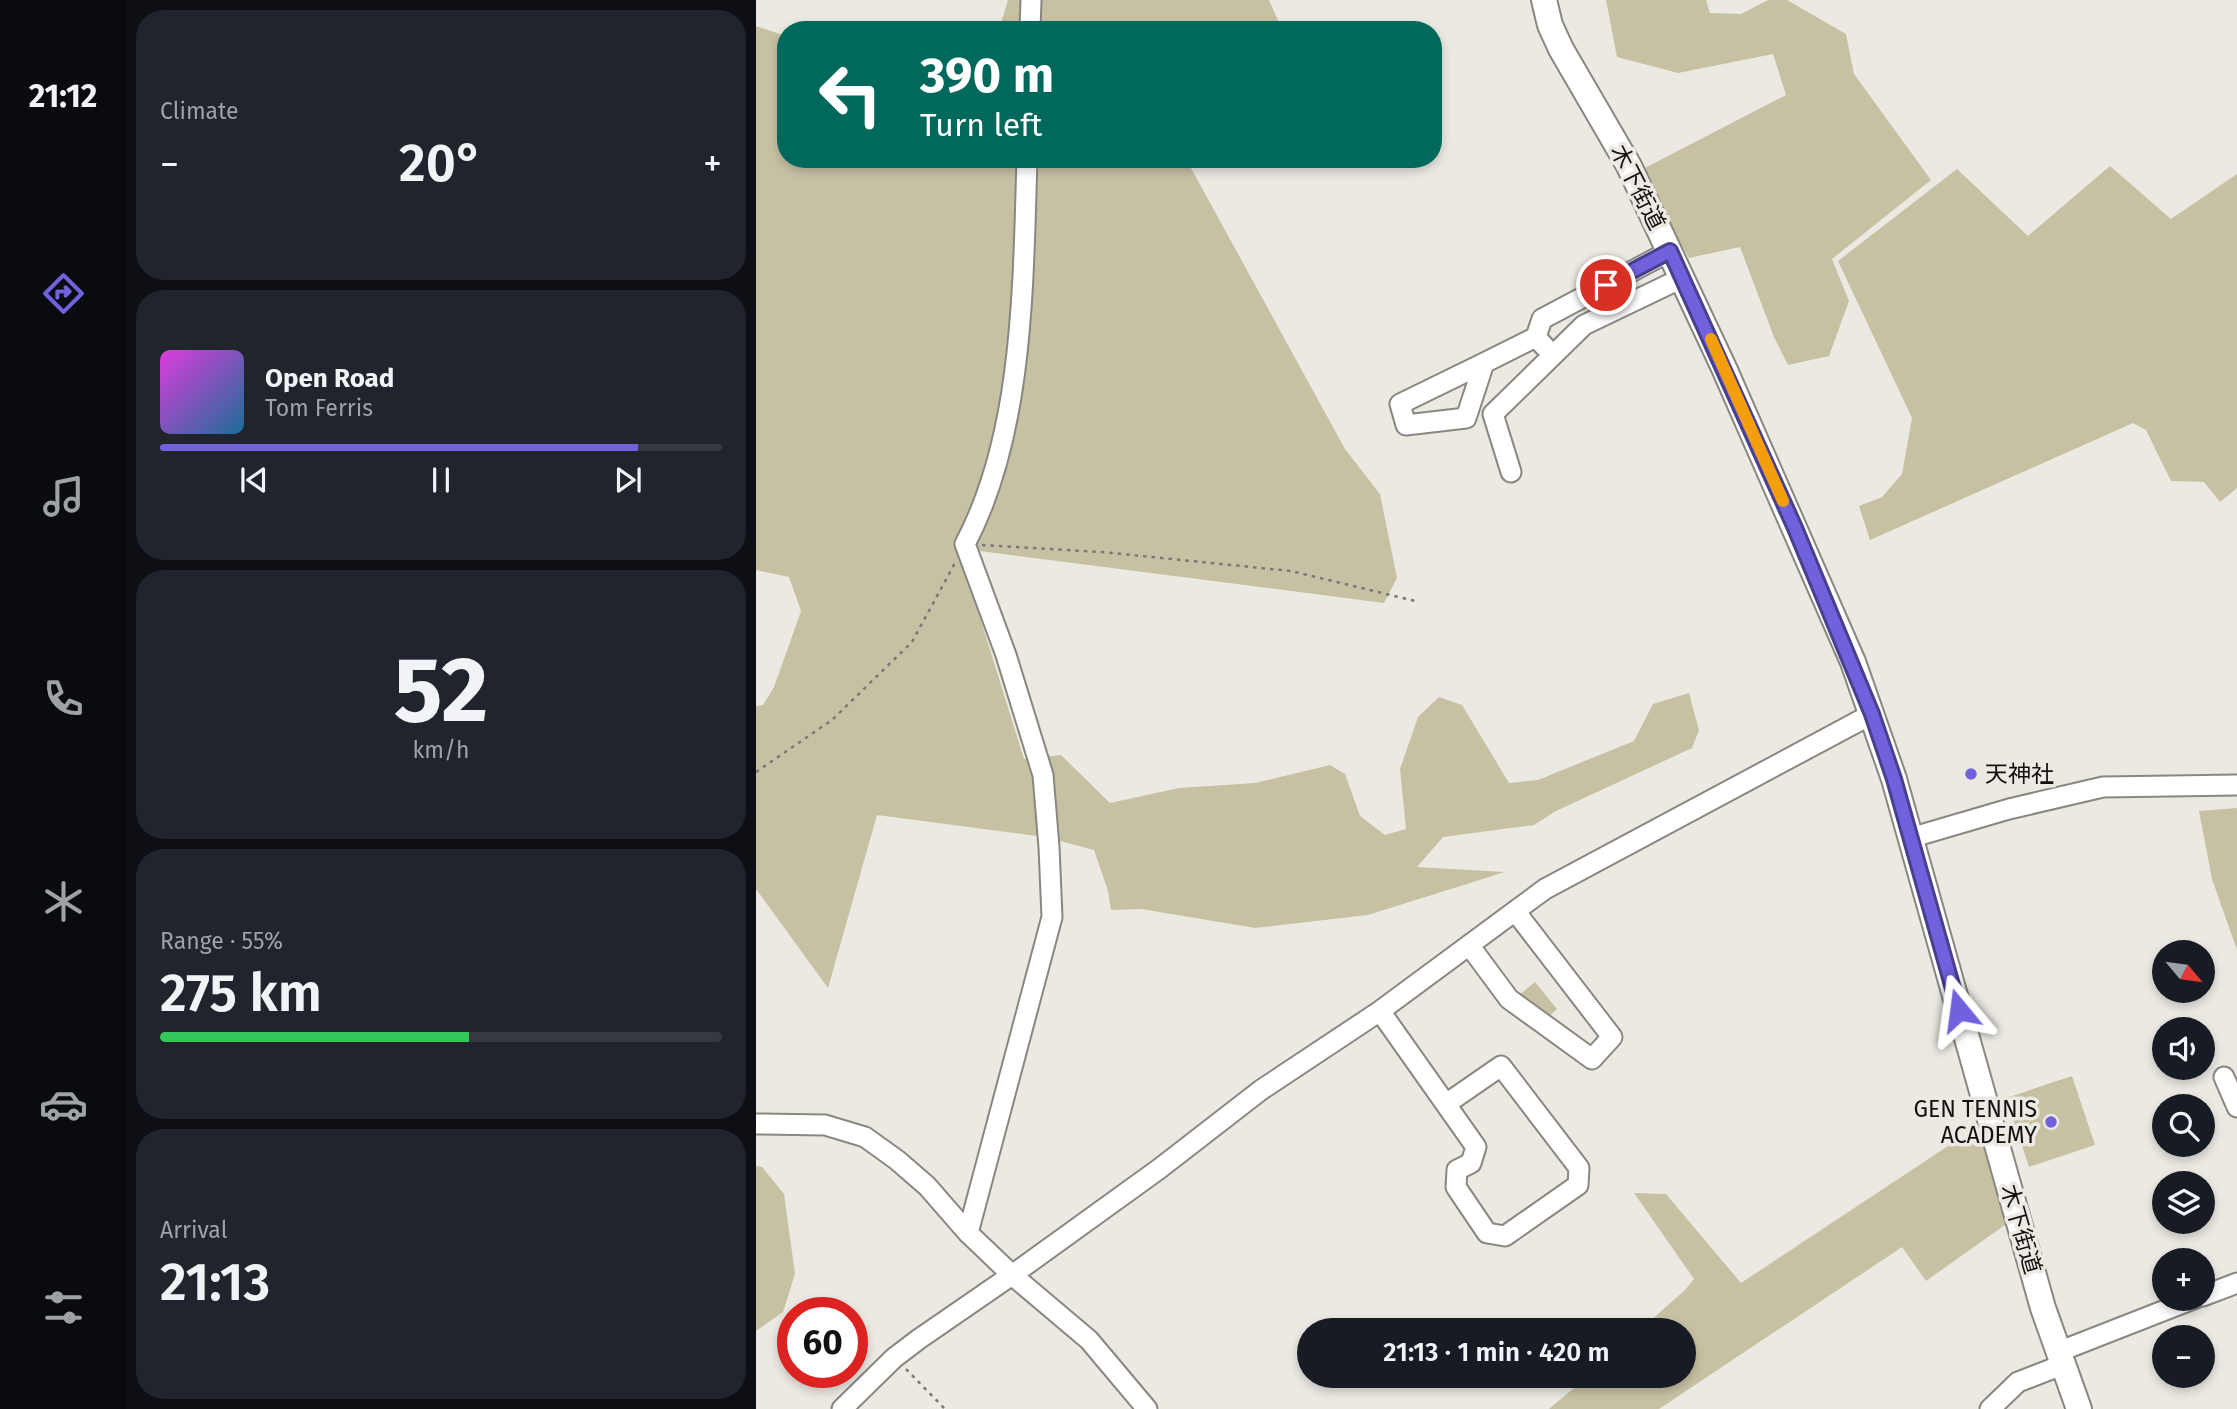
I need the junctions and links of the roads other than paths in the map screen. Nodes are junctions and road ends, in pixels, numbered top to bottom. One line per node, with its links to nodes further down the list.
1 (1031, 0): 3 (street)
2 (1544, 0): 5 (main road, 木下街道)
3 (1030, 21)
4 (1027, 168): 21 (street)
5 (1670, 251): 6 (main road, 木下街道); 7 (street)
6 (1682, 278): 8 (street); 11 (main road, 木下街道)
7 (1536, 337): 8 (street); 9 (street)
8 (1554, 355): 10 (street)
9 (1484, 363)
10 (1511, 472)
11 (1872, 714): 13 (main road, 木下街道); 14 (street)
12 (2237, 785): 13 (street)
13 (1910, 838): 26 (main road, 木下街道)
14 (1515, 911): 15 (street); 15 (street)
15 (1469, 945): 16 (street)
16 (1380, 1010): 18 (street); 22 (street)
17 (2224, 1077): 19 (street)
18 (1446, 1104): 18 (street)
19 (2237, 1107)
20 (756, 1124): 21 (street)
21 (968, 1233): 22 (street)
22 (1012, 1276): 27 (street); 28 (street)
23 (2237, 1283): 24 (street)
24 (2215, 1291)
25 (2167, 1311): 26 (street)
26 (2060, 1358): 29 (street); 30 (main road, 木下街道)
27 (842, 1409)
28 (1147, 1409)
29 (1990, 1409)
30 (2079, 1409)

